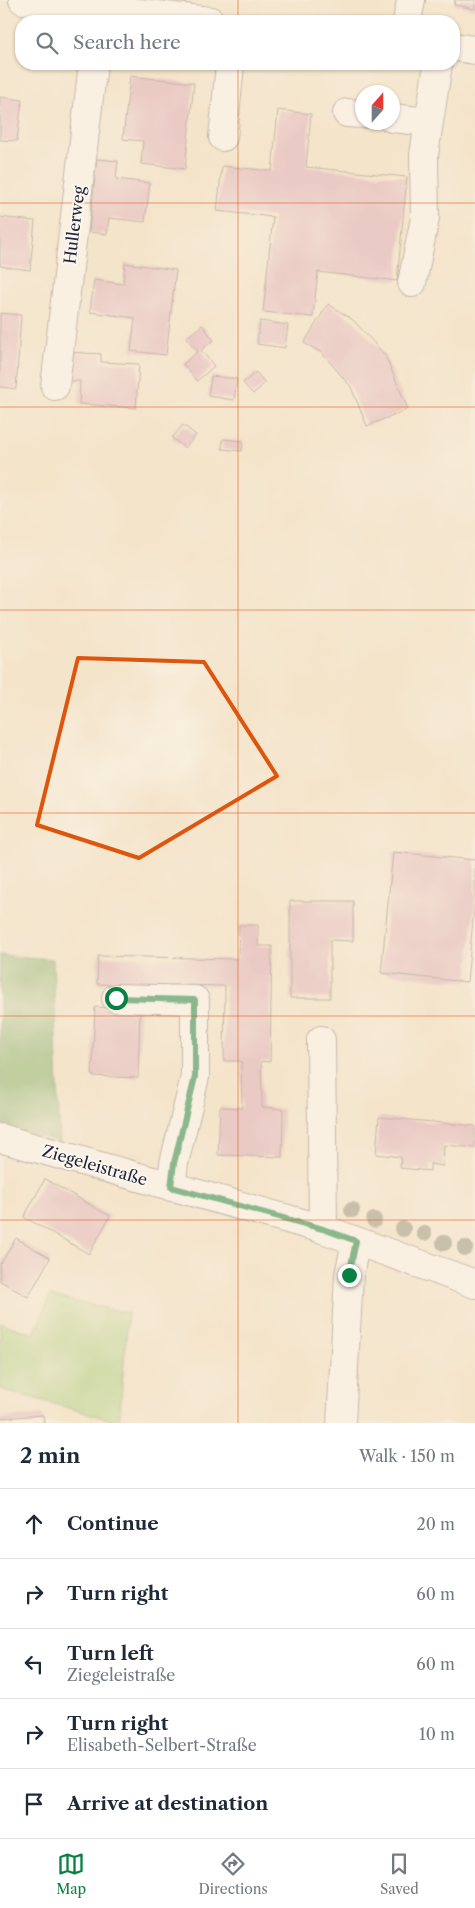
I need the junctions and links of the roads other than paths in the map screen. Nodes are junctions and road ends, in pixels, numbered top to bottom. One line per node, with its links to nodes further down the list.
1 (23, 0): 3 (street)
2 (412, 0): 4 (street)
3 (99, 15)
4 (408, 15)
5 (460, 48): 6 (street)
6 (475, 50)
7 (92, 70): 14 (street, Hullerweg)
8 (229, 70): 12 (street)
9 (437, 70): 11 (street)
10 (400, 119): 11 (street)
11 (429, 122): 13 (street)
12 (223, 137)
13 (412, 284)
14 (55, 386)
15 (116, 998): 18 (street)
16 (321, 1040): 19 (street)
17 (0, 1138): 18 (street, Ziegeleistraße)
18 (171, 1187): 19 (street, Ziegeleistraße)
19 (323, 1229): 20 (street, Ziegeleistraße)
20 (356, 1241): 21 (street, Ziegeleistraße); 22 (street)
21 (475, 1284)
22 (341, 1423)

